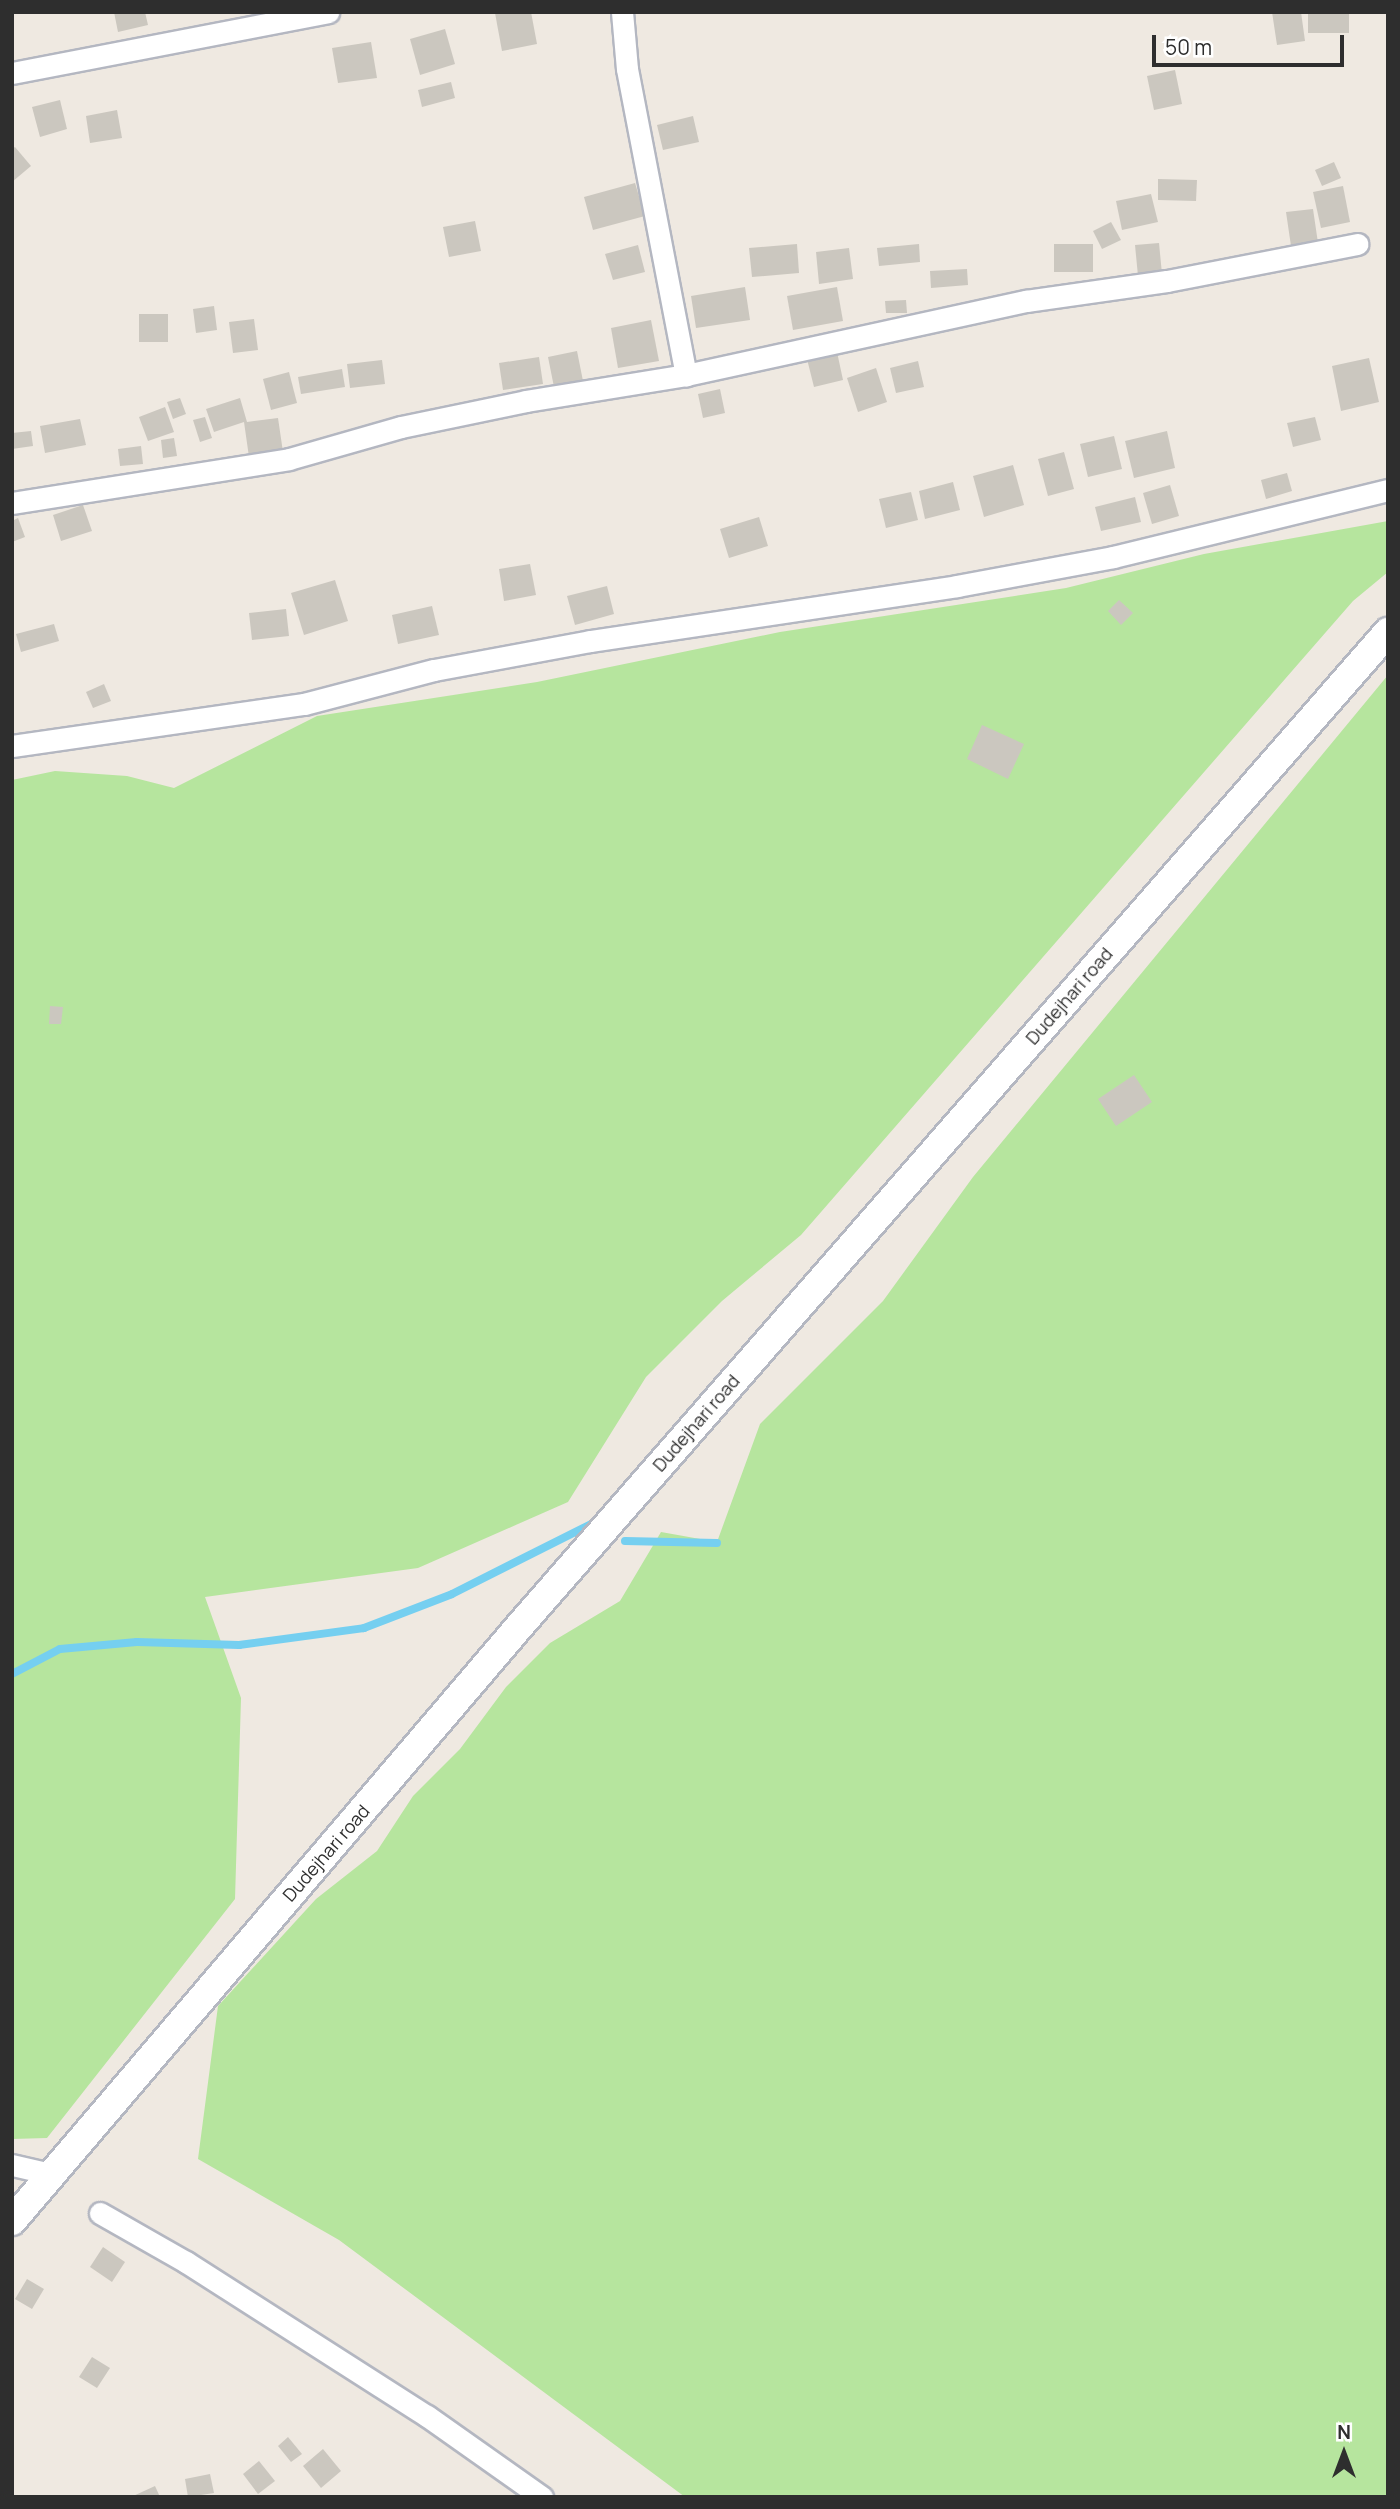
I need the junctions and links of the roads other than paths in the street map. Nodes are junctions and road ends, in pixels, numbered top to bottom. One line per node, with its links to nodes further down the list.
1 (328, 12): 3 (street)
2 (622, 12): 5 (street)
3 (12, 74)
4 (1357, 244): 5 (street)
5 (686, 375): 7 (street)
6 (1388, 490): 9 (street)
7 (12, 503)
8 (1388, 632): 11 (street, Dudejhari road)
9 (12, 746)
10 (12, 2165): 11 (street)
11 (50, 2174): 13 (street, Dudejhari road)
12 (100, 2213): 14 (street)
13 (12, 2221)
14 (542, 2497)

